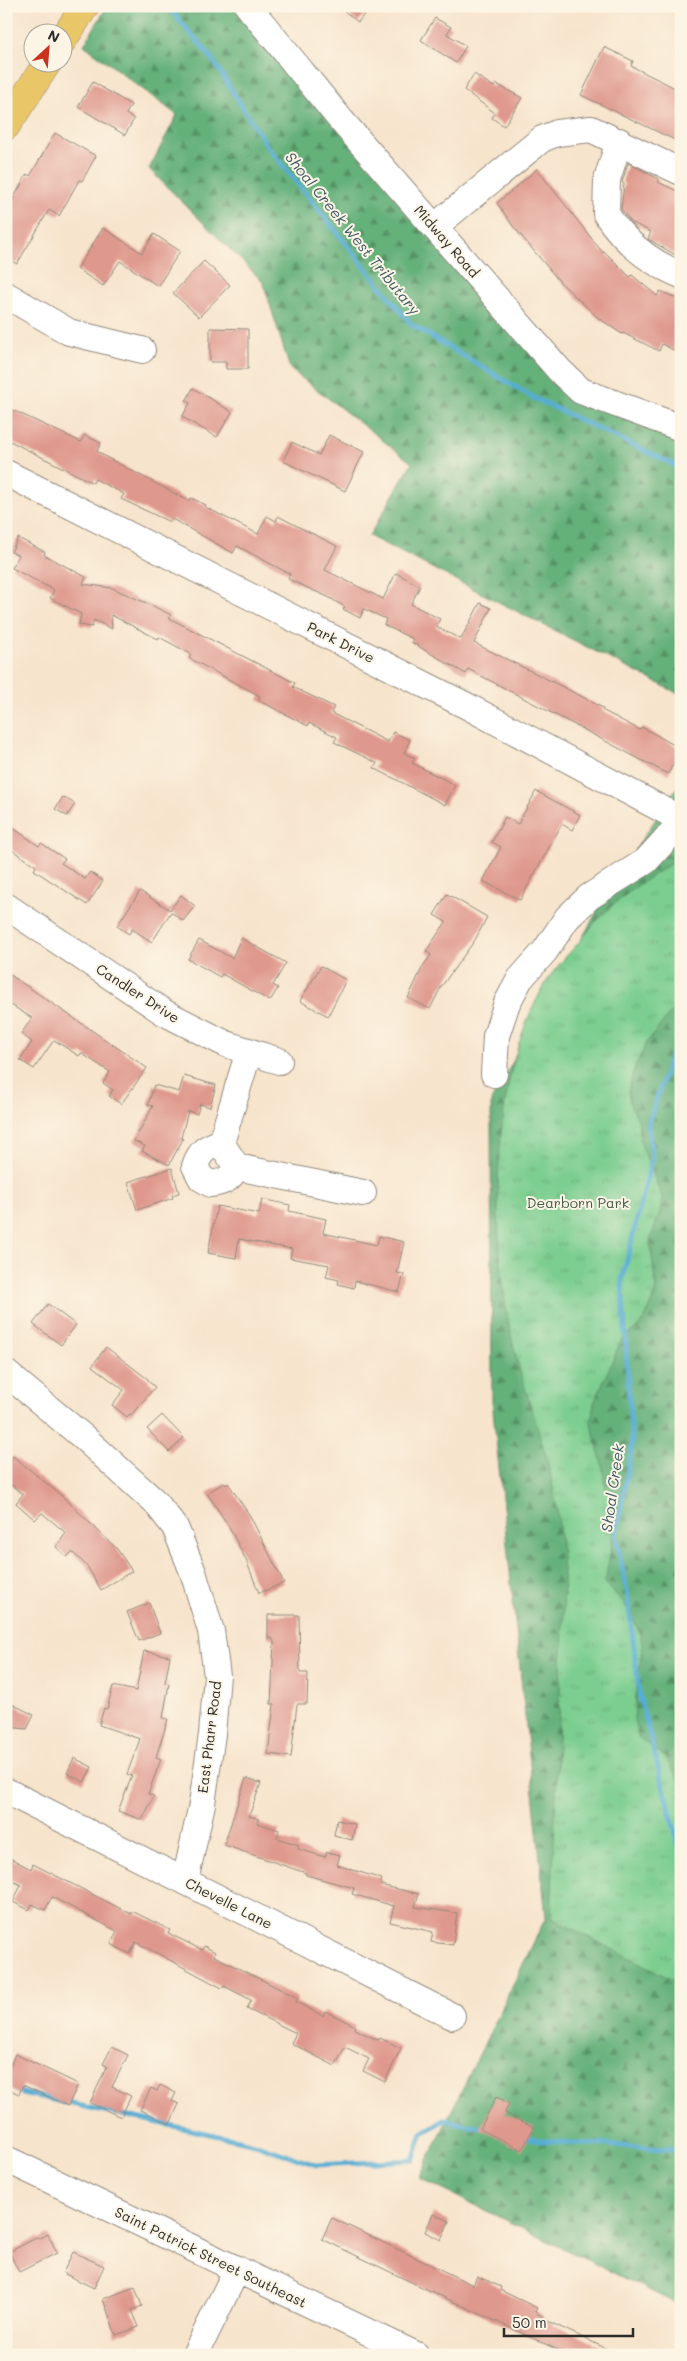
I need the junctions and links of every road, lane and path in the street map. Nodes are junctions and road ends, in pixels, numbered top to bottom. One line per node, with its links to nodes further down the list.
1 (85, 6): 3 (main road)
2 (248, 6): 8 (street, Midway Road)
3 (72, 26)
4 (41, 72): 5 (main road)
5 (6, 126)
6 (619, 140): 7 (street); 8 (street); 9 (street)
7 (681, 172)
8 (434, 227): 12 (street, Midway Road)
9 (681, 275)
10 (6, 295): 11 (street)
11 (142, 350)
12 (681, 428)
13 (6, 473): 17 (street, Park Drive)
14 (6, 906): 15 (street, Candler Drive)
15 (249, 1052): 16 (street, Candler Drive); 18 (street)
16 (279, 1061)
17 (494, 1074)
18 (221, 1143): 19 (street); 19 (street)
19 (237, 1167): 20 (street)
20 (363, 1193)
21 (6, 1373): 23 (street, East Pharr Road)
22 (6, 1791): 23 (street, Chevelle Lane)
23 (185, 1881): 24 (street, Chevelle Lane)
24 (452, 2016)
25 (6, 2159): 26 (street, Saint Patrick Street Southeast)
26 (237, 2269): 27 (street); 28 (street, Saint Patrick Street Southeast)
27 (195, 2355)
28 (416, 2355)

